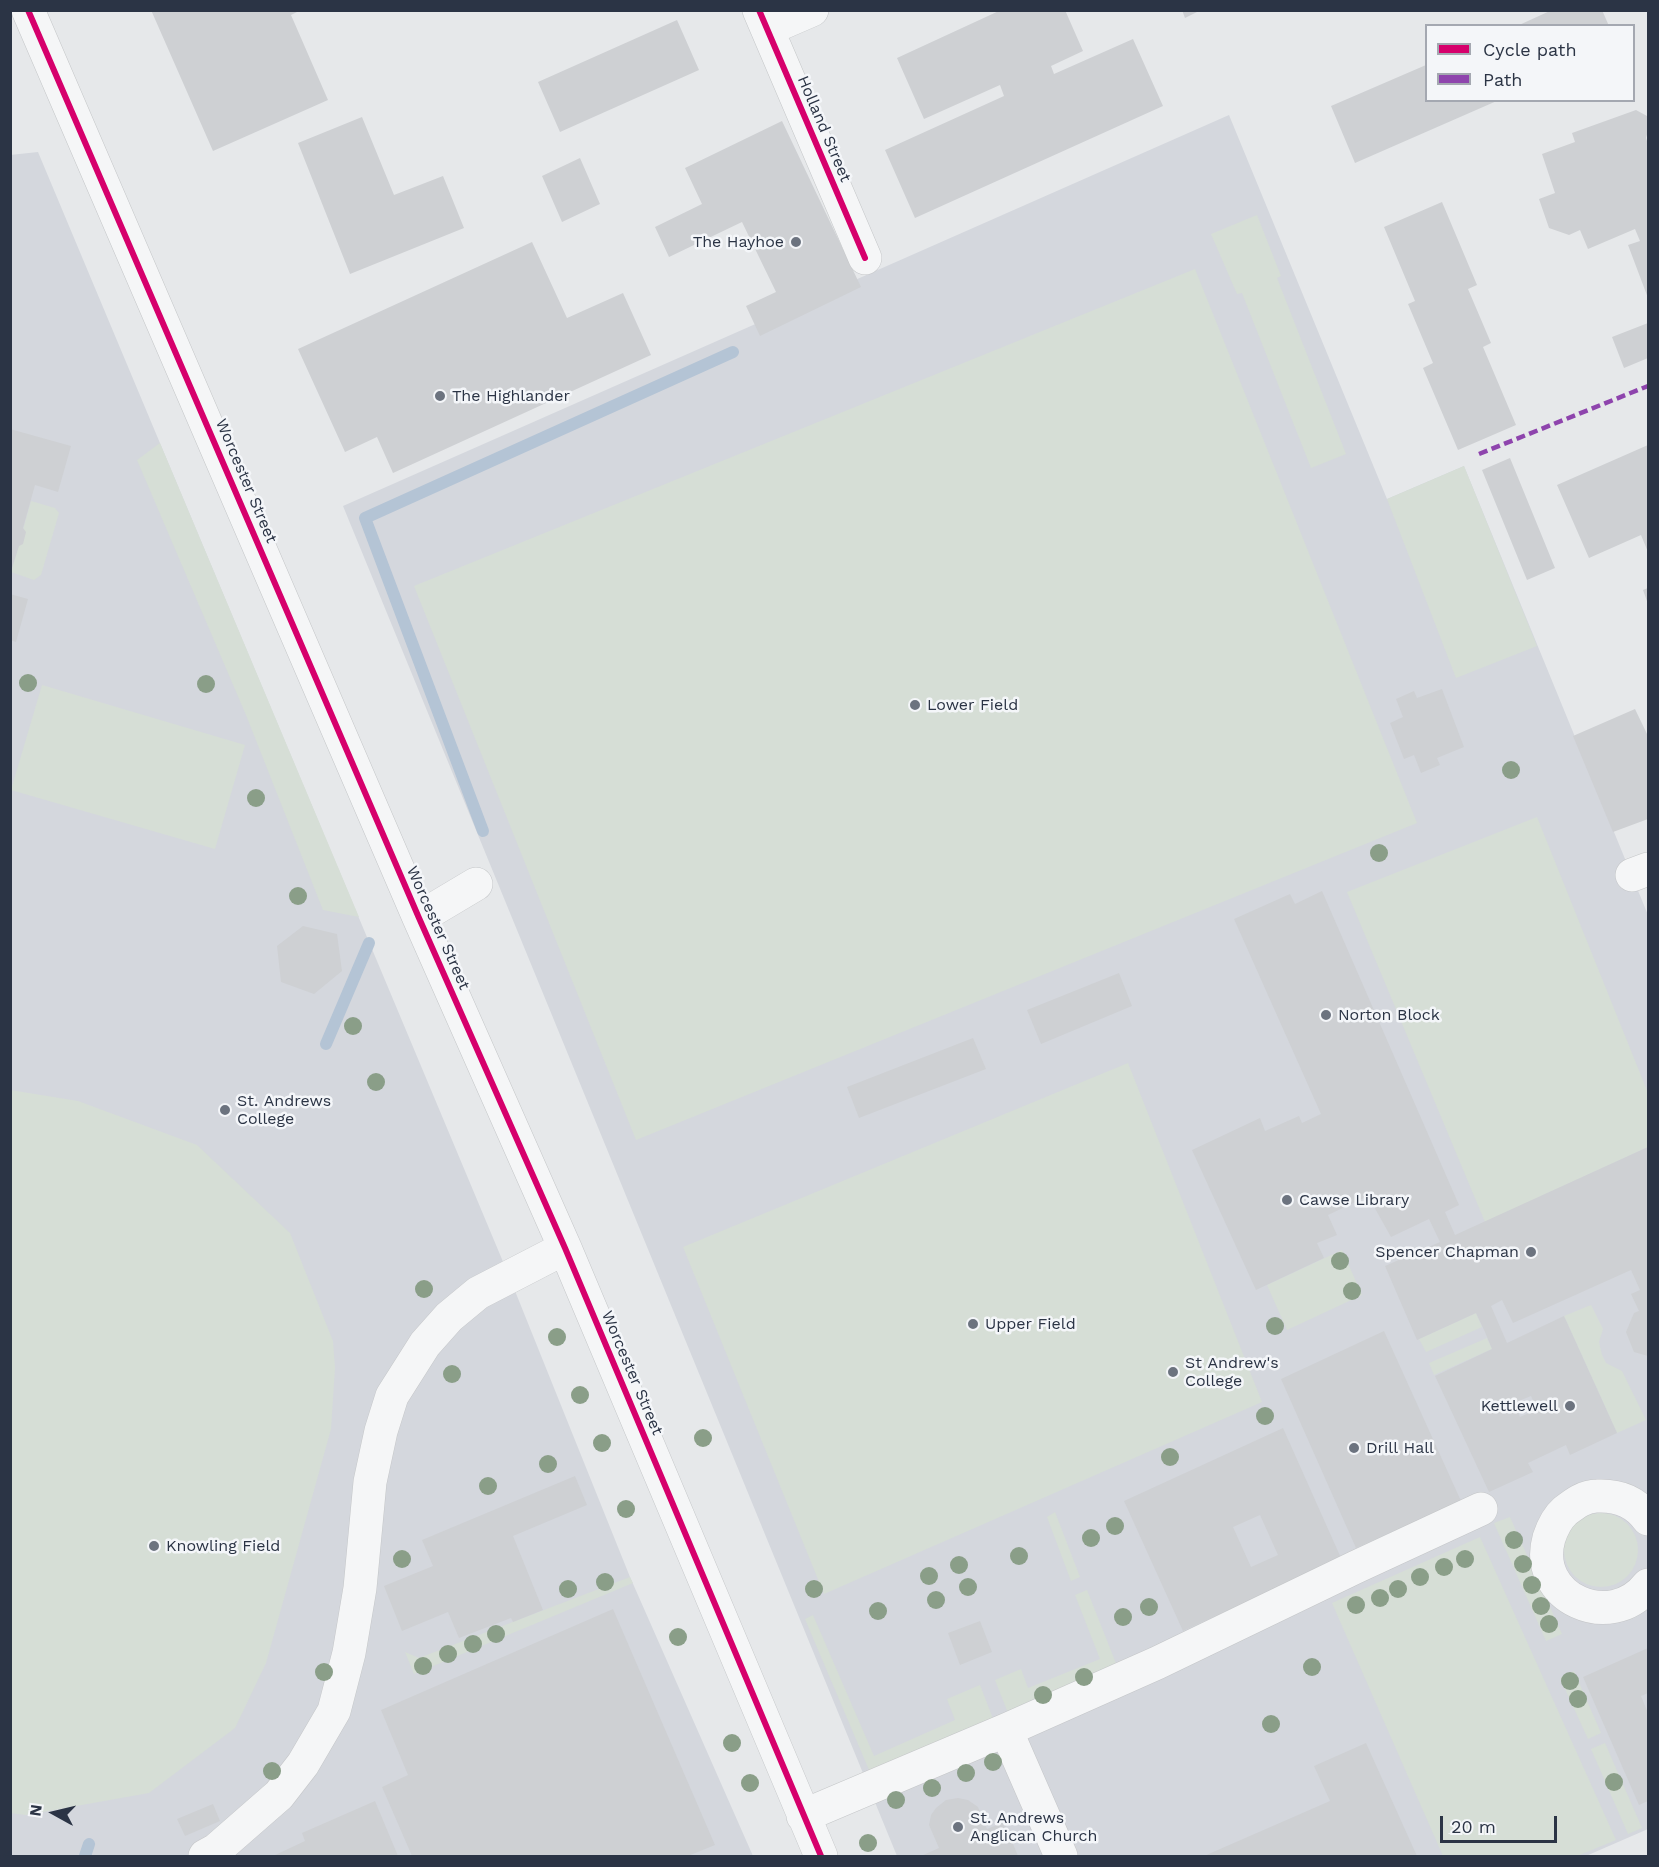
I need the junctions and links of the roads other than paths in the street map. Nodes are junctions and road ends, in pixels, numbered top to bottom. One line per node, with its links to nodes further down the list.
1 (28, 10): 6 (street, Worcester Street)
2 (812, 10): 3 (street)
3 (764, 20): 4 (street, Holland Street)
4 (865, 258)
5 (476, 884): 6 (street)
6 (419, 918): 7 (street, Worcester Street)
7 (565, 1248): 12 (street, Worcester Street); 13 (street)
8 (1481, 1509): 11 (street)
9 (1648, 1519): 10 (street)
10 (1648, 1585)
11 (1006, 1730): 12 (street); 15 (street)
12 (803, 1816): 14 (street, Worcester Street)
13 (205, 1857)
14 (821, 1857)
15 (1060, 1857)

